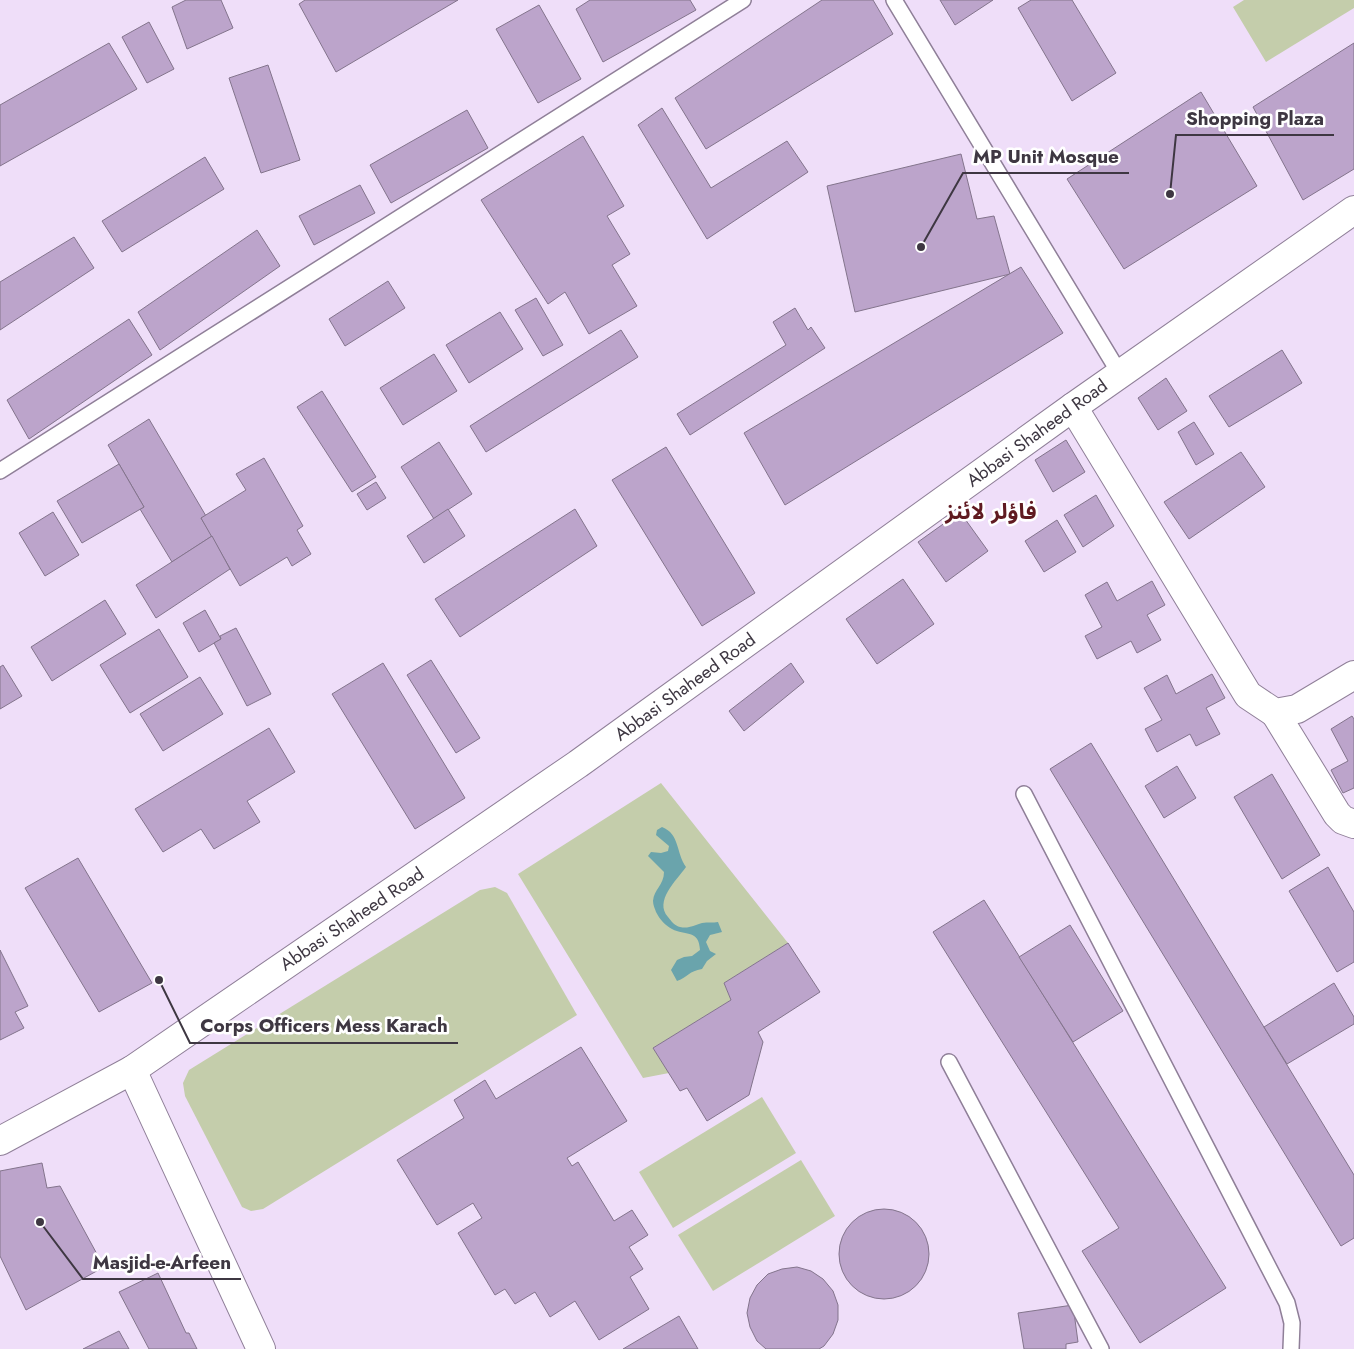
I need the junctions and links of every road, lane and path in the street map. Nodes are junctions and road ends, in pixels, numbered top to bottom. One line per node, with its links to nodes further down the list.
1 (743, 0): 6 (lane)
2 (894, 0): 4 (lane)
3 (1354, 210): 4 (street, Abbasi Shaheed Road)
4 (1120, 374): 5 (street, Abbasi Shaheed Road)
5 (1073, 407): 8 (street); 12 (street, Abbasi Shaheed Road)
6 (0, 471)
7 (1354, 675): 8 (street)
8 (1275, 713): 10 (street)
9 (1024, 794): 16 (lane)
10 (1353, 825)
11 (949, 1062): 15 (lane)
12 (132, 1070): 13 (street, Abbasi Shaheed Road); 14 (street)
13 (0, 1141)
14 (261, 1349)
15 (1101, 1349)
16 (1291, 1349)

